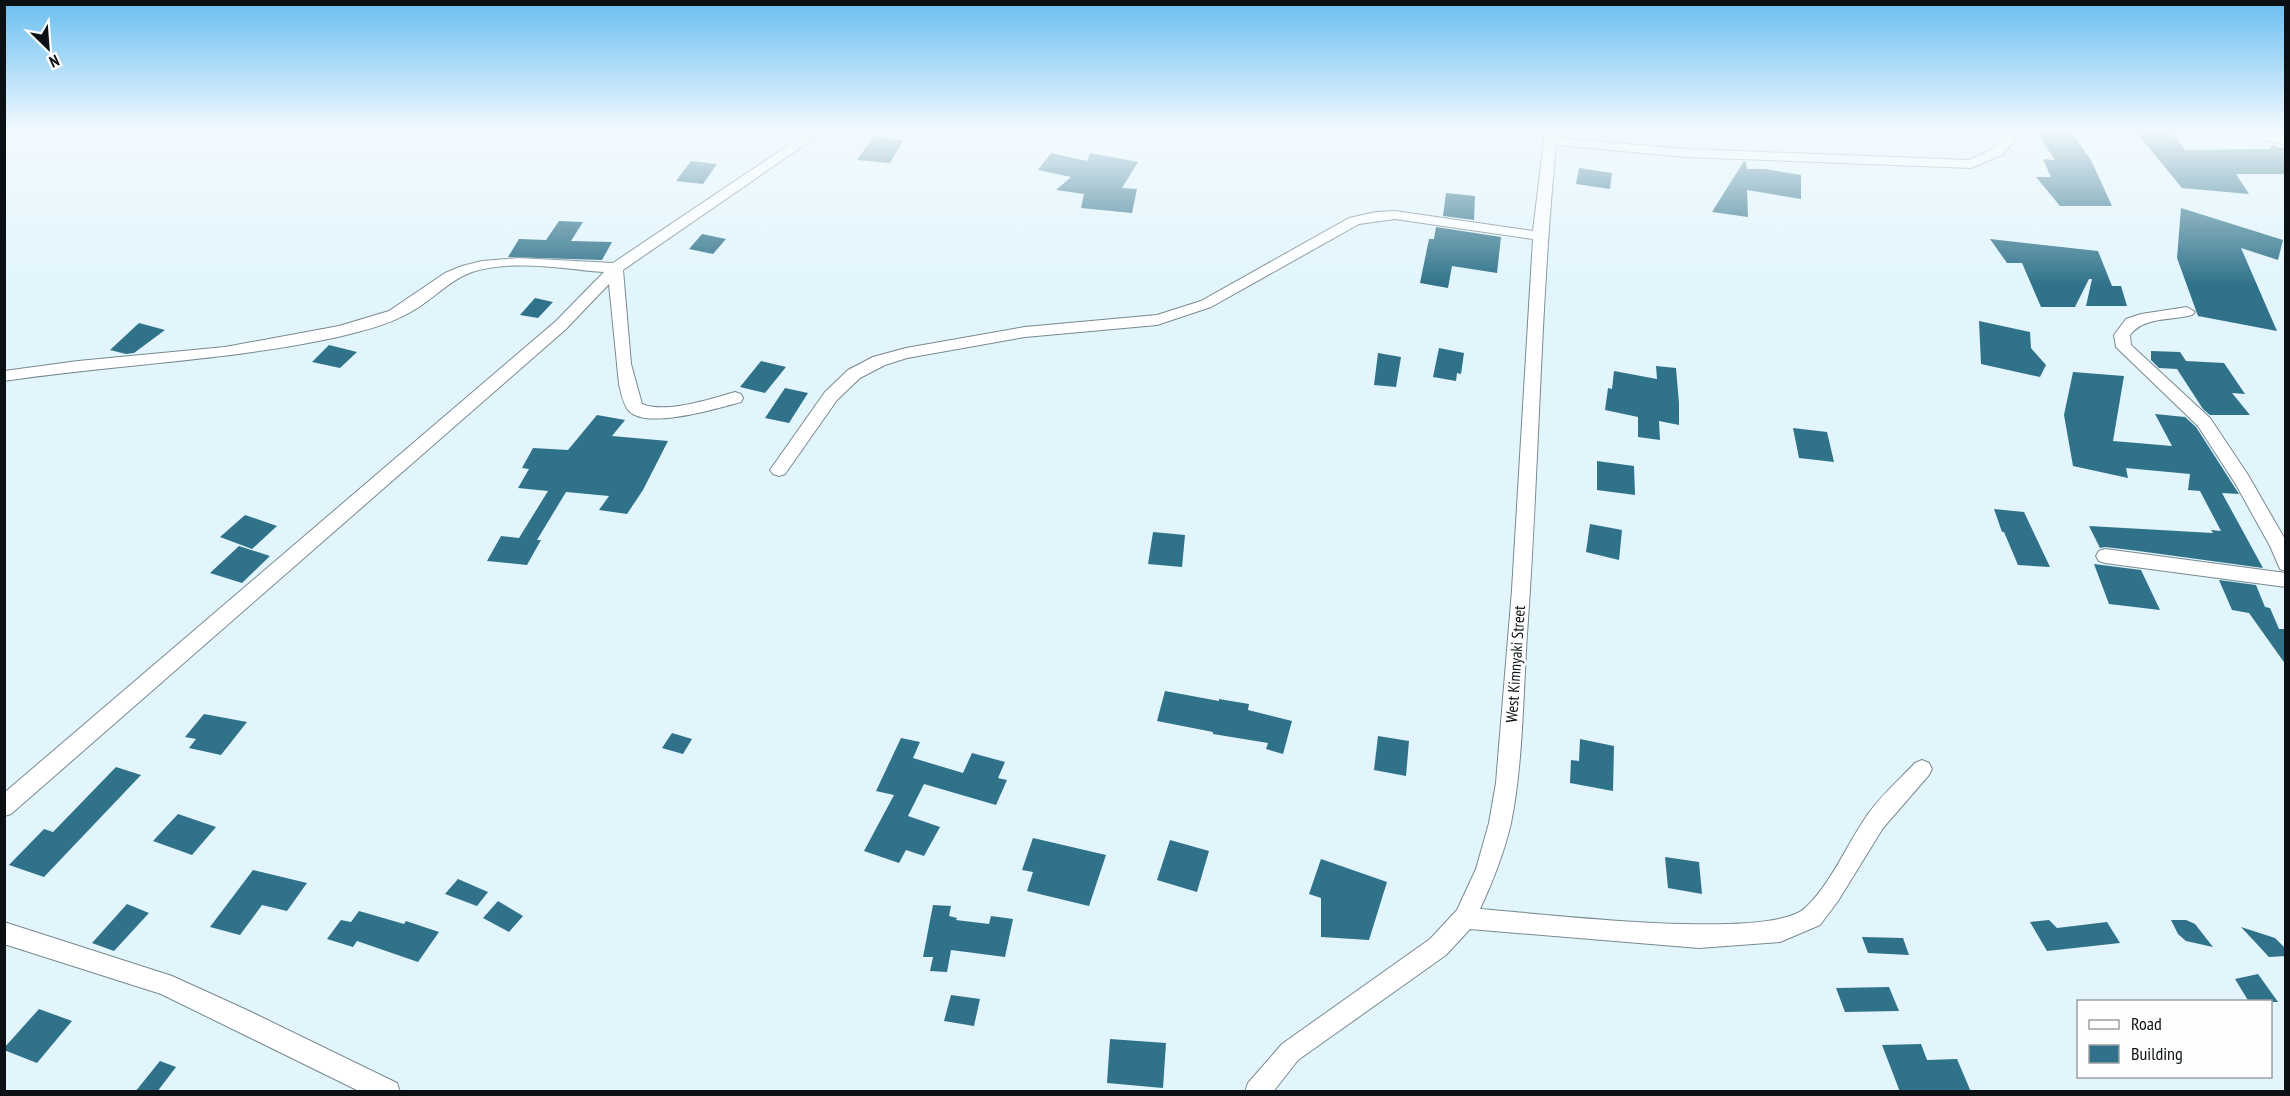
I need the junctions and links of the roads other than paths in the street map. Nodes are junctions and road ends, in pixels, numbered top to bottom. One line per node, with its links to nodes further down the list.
1 (741, 183): 4 (street)
2 (1546, 183): 3 (street, West Kimnyaki Street)
3 (1540, 236): 8 (street); 14 (street, West Kimnyaki Street)
4 (616, 268): 6 (street); 7 (street); 13 (street)
5 (2187, 312): 10 (street)
6 (4, 376)
7 (735, 398)
8 (780, 470)
9 (2105, 556): 11 (street)
10 (2286, 564)
11 (2286, 580)
12 (1922, 769): 14 (street)
13 (4, 807)
14 (1465, 918): 17 (street, West Kimnyaki Street)
15 (4, 933): 16 (street)
16 (388, 1092)
17 (1257, 1092)

